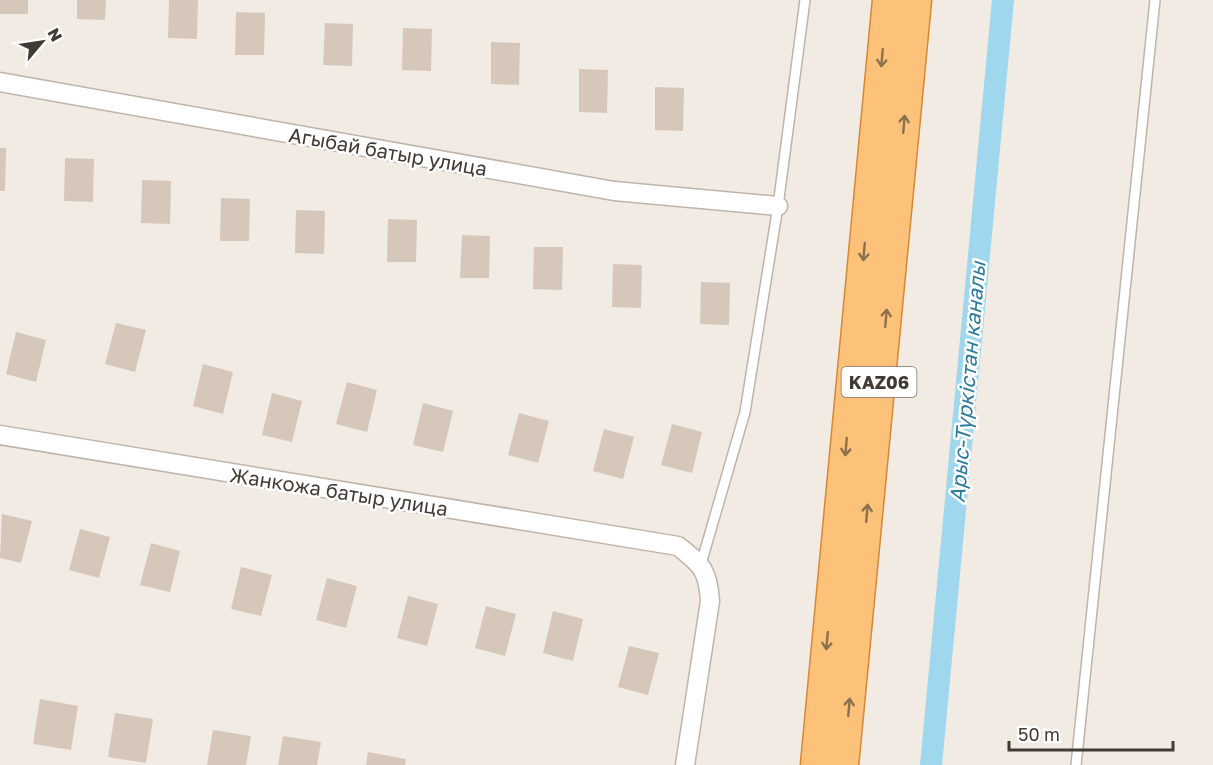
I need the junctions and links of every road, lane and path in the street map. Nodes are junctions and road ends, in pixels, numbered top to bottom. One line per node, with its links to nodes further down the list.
1 (805, 0): 6 (lane)
2 (888, 0): 10 (highway, KАZ06, one-way to 10)
3 (916, 0): 11 (highway, KАZ06, one-way to 3)
4 (1155, 0): 12 (lane)
5 (0, 82): 6 (street, Агыбай батыр улица)
6 (778, 206): 8 (lane)
7 (0, 435): 8 (street, Жанкожа батыр улица)
8 (701, 564): 9 (street)
9 (685, 765)
10 (816, 765)
11 (843, 765)
12 (1076, 765)

